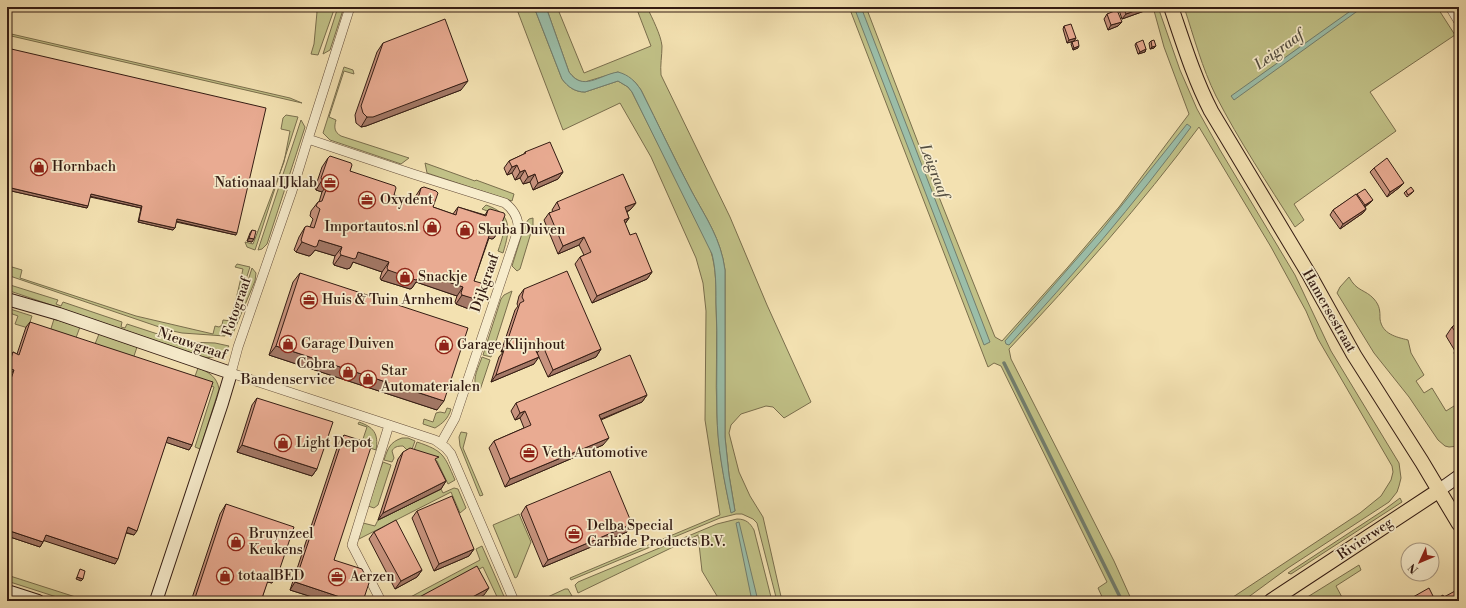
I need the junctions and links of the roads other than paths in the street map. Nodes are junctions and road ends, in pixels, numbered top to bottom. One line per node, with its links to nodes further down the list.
1 (350, 7): 5 (street)
2 (1171, 7): 11 (main road, Hamersestraat)
3 (1450, 7): 4 (street)
4 (1459, 22)
5 (308, 139): 7 (street, Fotograaf); 9 (street, Dijkgraaf)
6 (7, 299): 7 (street, Nieuwgraaf)
7 (231, 373): 8 (street); 15 (street, Nieuwgraaf)
8 (389, 425): 9 (street); 16 (street)
9 (441, 443): 17 (street)
10 (1459, 476): 11 (street, Rivierweg)
11 (1438, 491): 12 (main road, Hamersestraat); 18 (main road, Rivierweg)
12 (1459, 524)
13 (7, 591): 14 (street)
14 (38, 601)
15 (156, 601)
16 (381, 601)
17 (514, 601)
18 (1271, 601)

